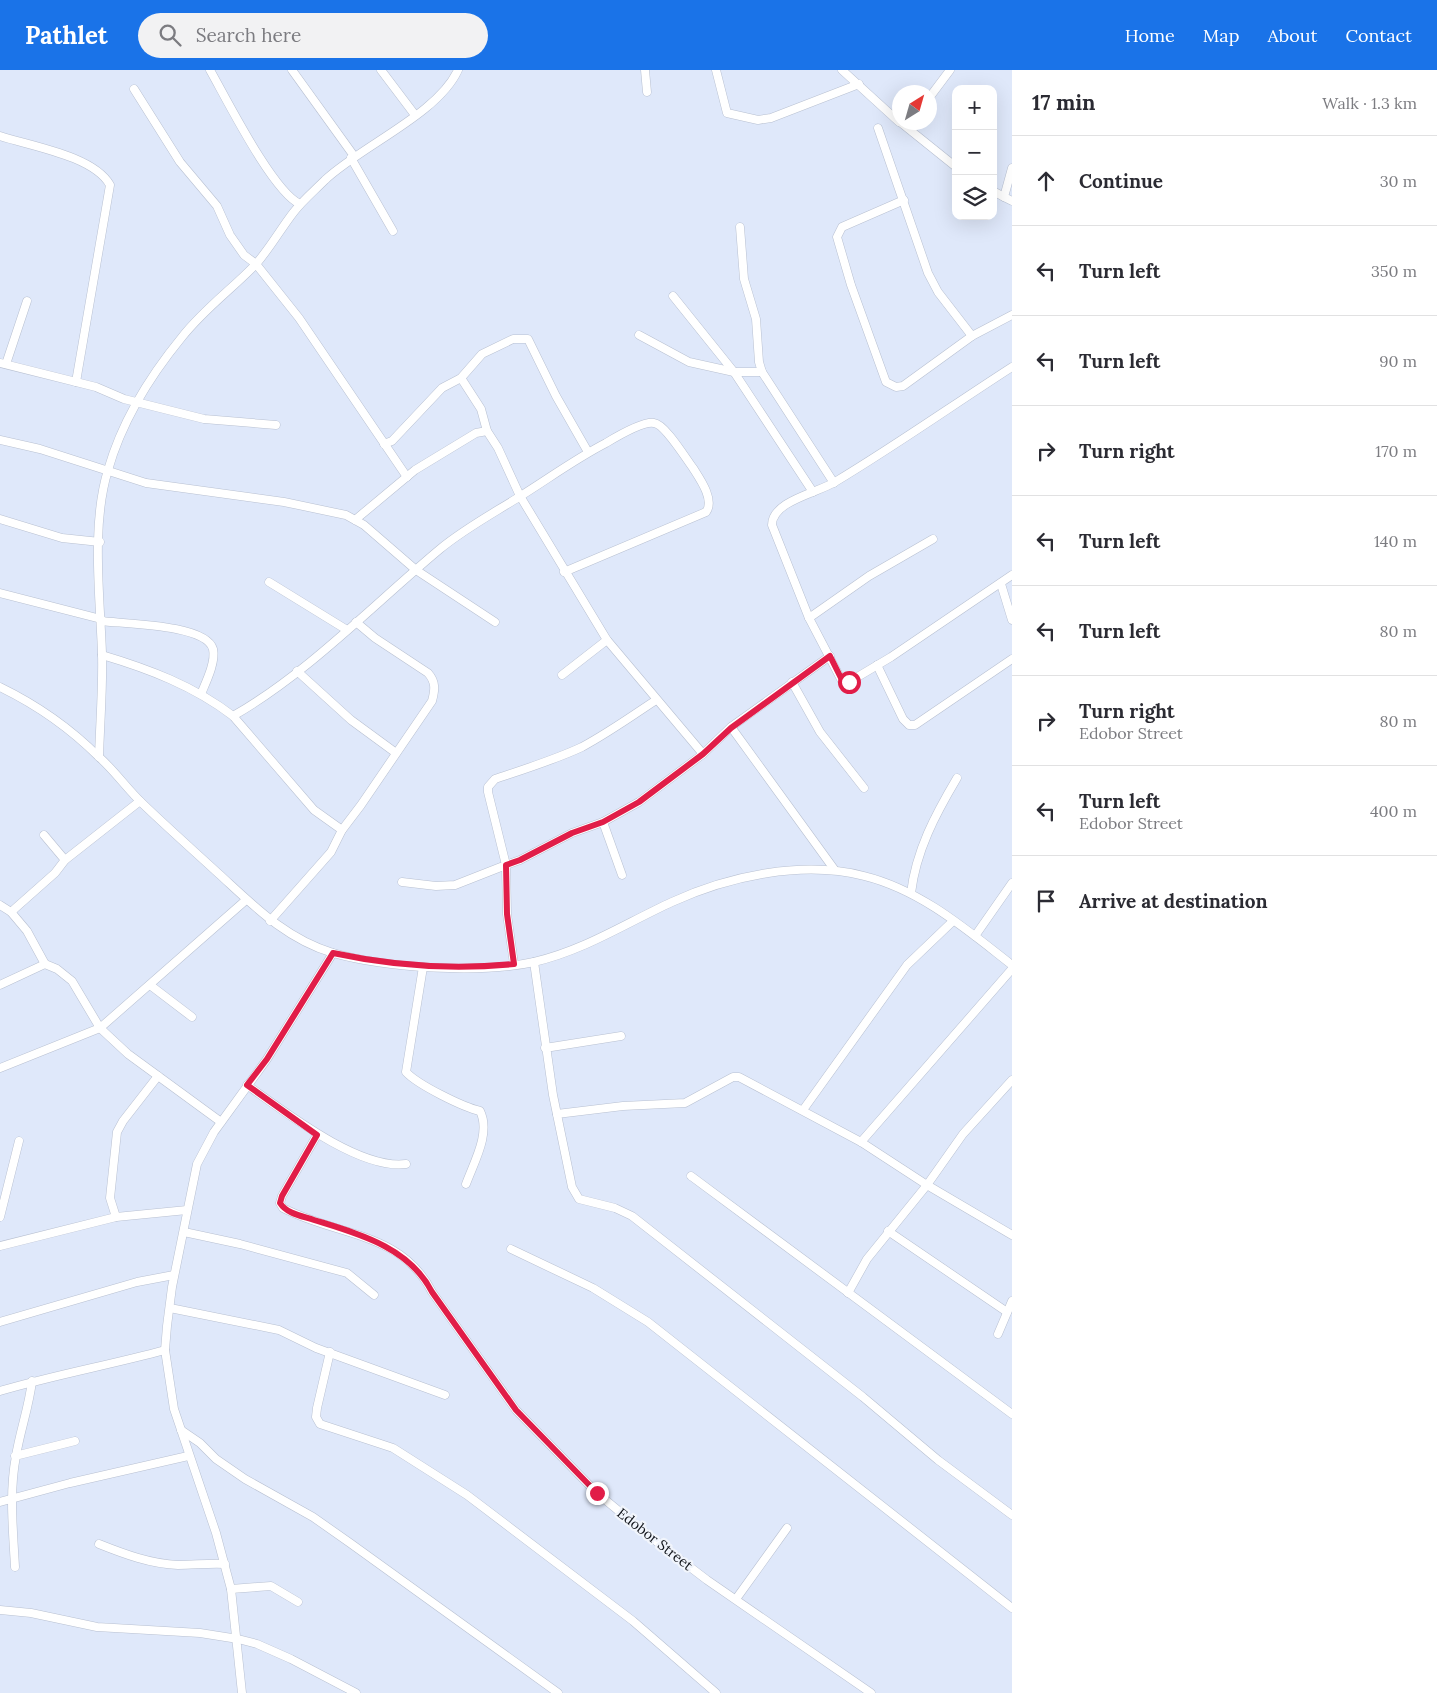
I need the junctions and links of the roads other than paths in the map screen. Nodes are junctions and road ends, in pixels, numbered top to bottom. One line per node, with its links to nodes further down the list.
1 (210, 70): 25 (street)
2 (292, 70): 18 (street)
3 (380, 70): 13 (street)
4 (458, 70): 13 (street)
5 (645, 70): 12 (street)
6 (716, 70): 9 (street)
7 (842, 70): 9 (street)
8 (950, 70): 10 (street)
9 (859, 84): 14 (street)
10 (937, 88)
11 (134, 89): 28 (street)
12 (647, 92)
13 (415, 115): 18 (street)
14 (892, 115)
15 (878, 128): 23 (street)
16 (914, 130): 19 (street)
17 (0, 136): 39 (street)
18 (353, 157): 25 (street); 27 (street)
19 (952, 164)
20 (1012, 168): 22 (street)
21 (997, 193): 22 (street)
22 (1004, 197): 24 (street)
23 (904, 200): 33 (street); 33 (street)
24 (1012, 201)
25 (300, 204): 28 (street)
26 (740, 227): 37 (street)
27 (393, 231)
28 (256, 264): 40 (street); 44 (street)
29 (673, 296): 36 (street)
30 (27, 301): 34 (street)
31 (1012, 315): 33 (street)
32 (639, 335): 36 (street)
33 (972, 336)
34 (3, 364): 39 (street)
35 (1012, 367): 48 (street)
36 (734, 372): 37 (street); 49 (street)
37 (762, 372): 48 (street)
38 (462, 378): 42 (street); 44 (street); 45 (street)
39 (76, 382): 40 (street)
40 (137, 402): 41 (street); 46 (street)
41 (276, 425)
42 (487, 431): 47 (street); 50 (street)
43 (0, 440): 46 (street)
44 (384, 444): 47 (street)
45 (588, 452): 50 (street); 56 (street)
46 (108, 470): 52 (street); 54 (street)
47 (406, 477): 52 (street)
48 (834, 483): 49 (street)
49 (813, 492): 61 (street)
50 (520, 496): 55 (street); 56 (street)
51 (0, 519): 54 (street)
52 (355, 520): 55 (street)
53 (934, 540): 61 (street)
54 (100, 542): 62 (street)
55 (416, 570): 64 (street); 65 (street)
56 (564, 572): 67 (street)
57 (1012, 574): 59 (street)
58 (269, 582): 66 (street)
59 (1000, 584): 63 (street); 71 (street)
60 (0, 593): 62 (street)
61 (810, 618): 69 (street)
62 (101, 620): 68 (street); 76 (street)
63 (1012, 620)
64 (356, 622): 66 (street); 80 (street)
65 (495, 622)
66 (347, 630): 72 (street)
67 (607, 640): 73 (street); 77 (street)
68 (102, 655): 76 (street); 82 (street)
69 (830, 656): 71 (street); 74 (street)
70 (1012, 660): 71 (street)
71 (877, 665)
72 (297, 671): 78 (street); 80 (street)
73 (562, 675)
74 (792, 682): 79 (street); 84 (street)
75 (0, 687): 82 (street)
76 (201, 694): 78 (street)
77 (656, 700): 81 (street); 90 (street)
78 (233, 716): 87 (street)
79 (731, 728): 81 (street); 91 (street)
80 (396, 753): 87 (street)
81 (703, 754): 86 (street)
82 (99, 757): 85 (street)
83 (957, 778): 95 (street)
84 (864, 788)
85 (140, 802): 89 (street); 96 (street)
86 (603, 822): 90 (street); 92 (street)
87 (342, 830): 99 (street)
88 (44, 835): 89 (street)
89 (65, 860): 98 (street)
90 (506, 865): 93 (street); 105 (street)
91 (834, 869): 95 (street); 103 (street)
92 (622, 875)
93 (402, 882)
94 (1012, 883): 101 (street)
95 (911, 893): 100 (street)
96 (246, 900): 99 (street); 109 (street)
97 (0, 906): 98 (street)
98 (11, 912): 104 (street)
99 (270, 921): 102 (street)
100 (953, 921): 101 (street); 118 (street)
101 (976, 936): 107 (street)
102 (333, 953): 106 (street); 117 (street)
103 (534, 962): 105 (street); 113 (street)
104 (45, 964): 108 (street); 111 (street)
105 (514, 964): 106 (street)
106 (423, 967): 126 (street)
107 (1012, 967): 123 (street)
108 (0, 985)
109 (150, 985): 110 (street); 111 (street)
110 (192, 1017)
111 (100, 1028): 114 (street); 115 (street)
112 (621, 1036): 113 (street)
113 (545, 1048): 119 (street)
114 (0, 1068)
115 (158, 1076): 120 (street); 130 (street)
116 (1012, 1080): 127 (street)
117 (247, 1085): 120 (street); 121 (street)
118 (803, 1110): 119 (street); 123 (street)
119 (557, 1114): 156 (street)
120 (222, 1122): 128 (street)
121 (317, 1135): 124 (street); 162 (street, Edobor Street)
122 (19, 1141): 129 (street)
123 (861, 1142): 127 (street)
124 (406, 1164)
125 (691, 1176): 137 (street)
126 (466, 1184)
127 (927, 1185): 131 (street); 133 (street)
128 (187, 1210): 130 (street); 132 (street)
129 (0, 1217)
130 (116, 1217): 134 (street)
131 (888, 1231): 137 (street); 141 (street)
132 (184, 1232): 136 (street); 138 (street)
133 (1012, 1235)
134 (0, 1246)
135 (511, 1249): 164 (street)
136 (174, 1275): 140 (street); 142 (street)
137 (848, 1293): 149 (street)
138 (374, 1296)
139 (1012, 1301): 141 (street)
140 (170, 1308): 144 (street); 145 (street)
141 (1007, 1312): 143 (street)
142 (0, 1322)
143 (998, 1334)
144 (165, 1350): 146 (street); 150 (street)
145 (330, 1352): 148 (street); 170 (street)
146 (32, 1381): 147 (street); 152 (street)
147 (0, 1391)
148 (445, 1395)
149 (1012, 1414)
150 (181, 1430): 153 (street); 169 (street)
151 (75, 1441): 152 (street)
152 (16, 1456): 154 (street)
153 (188, 1456): 154 (street); 159 (street)
154 (11, 1500): 155 (street); 160 (street)
155 (0, 1502)
156 (1012, 1515)
157 (787, 1528): 162 (street)
158 (99, 1544): 159 (street)
159 (225, 1564): 161 (street)
160 (15, 1566)
161 (231, 1589): 163 (street); 166 (street)
162 (736, 1599): 171 (street, Edobor Street)
163 (298, 1602)
164 (1012, 1608)
165 (0, 1610): 166 (street)
166 (238, 1639): 167 (street); 168 (street)
167 (242, 1693)
168 (356, 1693)
169 (558, 1693)
170 (716, 1693)
171 (871, 1693)

